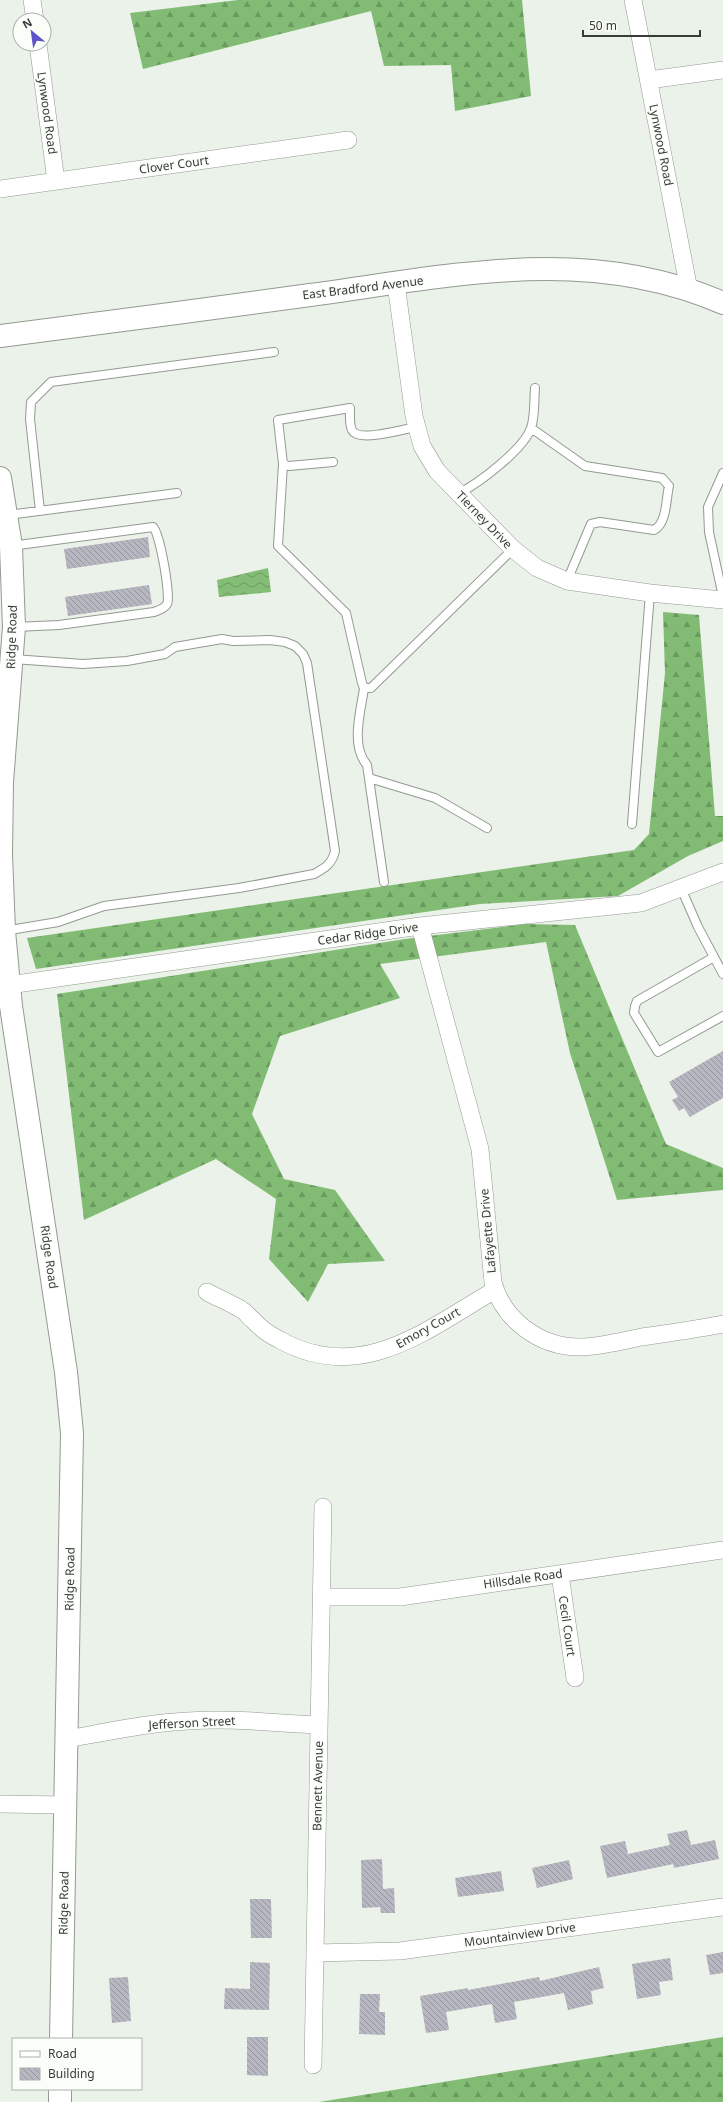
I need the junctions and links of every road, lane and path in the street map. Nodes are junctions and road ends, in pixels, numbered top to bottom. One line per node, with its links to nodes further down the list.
1 (32, 0): 3 (street)
2 (633, 0): 6 (street, Lynwood Road)
3 (34, 12)
4 (39, 52): 8 (street, Lynwood Road)
5 (723, 70): 6 (street)
6 (649, 80): 11 (street, Lynwood Road)
7 (348, 140): 8 (street, Clover Court)
8 (56, 181): 9 (street, Clover Court)
9 (0, 189)
10 (396, 284): 11 (main road, East Bradford Avenue); 13 (main road, East Bradford Avenue); 16 (street, Tierney Drive)
11 (689, 290): 12 (main road, East Bradford Avenue)
12 (723, 303)
13 (0, 336)
14 (274, 352): 24 (lane)
15 (535, 388): 17 (lane)
16 (416, 427): 19 (lane); 23 (street, Tierney Drive)
17 (531, 428): 23 (lane); 28 (lane)
18 (332, 462): 19 (lane)
19 (283, 464): 34 (lane)
20 (723, 474): 30 (lane)
21 (0, 478): 25 (main road, Ridge Road)
22 (177, 493): 24 (lane)
23 (459, 493): 27 (street, Tierney Drive)
24 (40, 511): 25 (lane)
25 (7, 516): 26 (main road, Ridge Road)
26 (11, 546): 32 (main road, Ridge Road); 32 (lane)
27 (513, 549): 28 (street, Tierney Drive); 34 (lane)
28 (567, 581): 29 (street, Tierney Drive)
29 (650, 594): 31 (street, Tierney Drive); 36 (lane)
30 (723, 597)
31 (723, 600)
32 (14, 627): 33 (main road, Ridge Road)
33 (12, 659): 42 (main road, Ridge Road); 42 (lane)
34 (364, 688): 35 (lane)
35 (369, 778): 37 (lane); 39 (lane)
36 (632, 824)
37 (487, 828)
38 (723, 872): 40 (street, Cedar Ridge Drive)
39 (384, 882)
40 (681, 888): 41 (street, Cedar Ridge Drive); 43 (lane)
41 (420, 926): 45 (street, Cedar Ridge Drive); 47 (street, Lafayette Drive)
42 (4, 931): 45 (main road, Ridge Road)
43 (714, 957): 44 (lane); 46 (lane)
44 (723, 974)
45 (9, 985): 56 (main road, Ridge Road)
46 (723, 1016)
47 (495, 1290): 48 (street, Emory Court); 49 (street, Lafayette Drive)
48 (207, 1292)
49 (723, 1324)
50 (323, 1507): 53 (street, Bennett Avenue)
51 (723, 1550): 52 (street, Hillsdale Road)
52 (560, 1574): 53 (street, Hillsdale Road); 54 (street, Cecil Court)
53 (321, 1597): 55 (street, Bennett Avenue)
54 (575, 1678)
55 (319, 1725): 56 (street, Jefferson Street); 60 (street, Bennett Avenue)
56 (67, 1738): 58 (main road, Ridge Road)
57 (0, 1804): 58 (street)
58 (66, 1805): 61 (main road, Ridge Road)
59 (723, 1907): 60 (street, Mountainview Drive)
60 (315, 1953): 62 (street, Bennett Avenue)
61 (61, 2038)
62 (313, 2066)
63 (60, 2090): 64 (main road)
64 (60, 2102)

